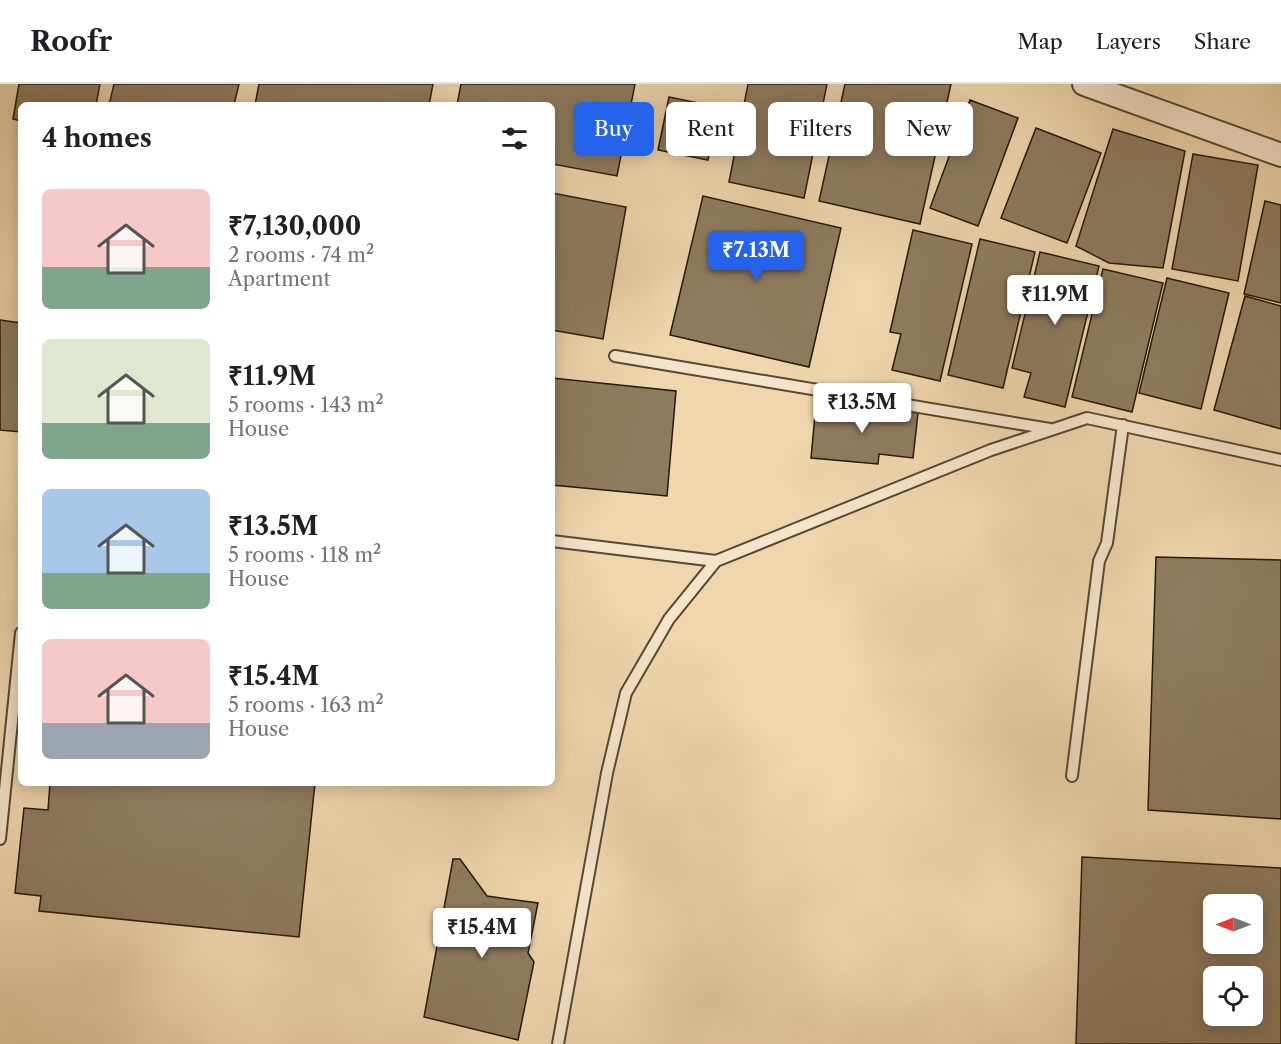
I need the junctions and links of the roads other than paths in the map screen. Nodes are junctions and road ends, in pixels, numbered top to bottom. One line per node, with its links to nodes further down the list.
1 (1084, 84): 2 (street)
2 (1281, 155)
3 (615, 356): 5 (lane)
4 (1123, 425): 5 (lane); 6 (lane); 10 (lane)
5 (1054, 429): 8 (lane)
6 (1281, 460)
7 (555, 541): 8 (lane)
8 (716, 561): 12 (lane)
9 (18, 662): 11 (lane)
10 (1072, 776)
11 (0, 839)
12 (558, 1044)

